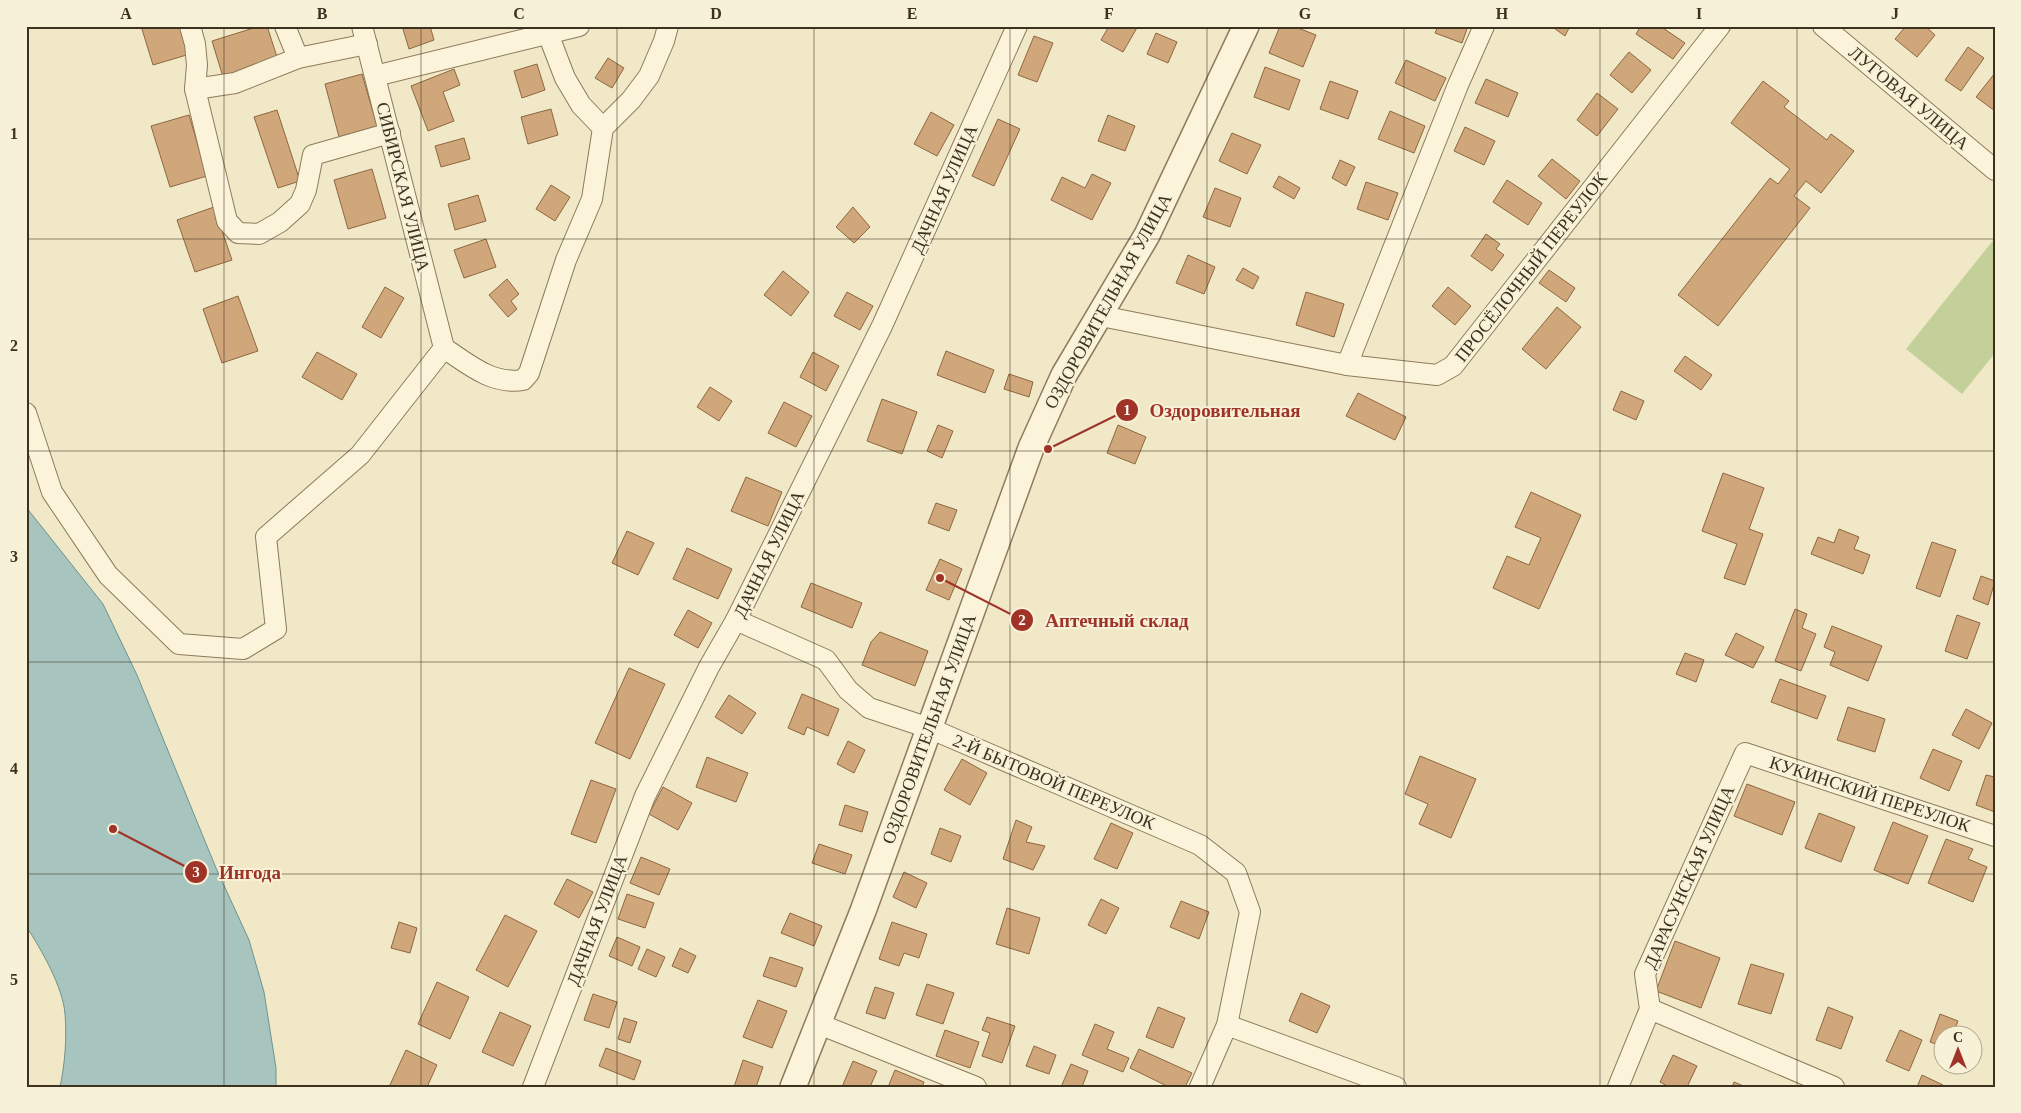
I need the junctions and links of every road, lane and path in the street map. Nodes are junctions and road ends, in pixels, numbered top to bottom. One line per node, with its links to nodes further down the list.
1 (190, 26): 14 (street)
2 (285, 26): 12 (street)
3 (578, 26): 10 (street)
4 (668, 26): 15 (street)
5 (1017, 26): 22 (street, ДАЧНАЯ УЛИЦА)
6 (1246, 26): 18 (street, ОЗДОРОВИТЕЛЬНАЯ УЛИЦА)
7 (1484, 26): 20 (street)
8 (1720, 26): 20 (street, ПРОСЁЛОЧНЫЙ ПЕРЕУЛОК)
9 (1823, 26): 17 (street, ЛУГОВАЯ УЛИЦА)
10 (546, 29): 13 (street); 15 (street)
11 (364, 35): 12 (street); 13 (street, СИБИРСКАЯ УЛИЦА)
12 (298, 58): 14 (street)
13 (375, 76): 16 (street, СИБИРСКАЯ УЛИЦА)
14 (195, 89): 16 (street)
15 (603, 128): 19 (street)
16 (390, 133): 19 (street, СИБИРСКАЯ УЛИЦА)
17 (1995, 170)
18 (1101, 316): 20 (street, ПРОСЁЛОЧНЫЙ ПЕРЕУЛОК); 23 (street, ОЗДОРОВИТЕЛЬНАЯ УЛИЦА)
19 (444, 348): 21 (street)
20 (1347, 365)
21 (26, 413)
22 (736, 620): 23 (street, 2-Й БЫТОВОЙ ПЕРЕУЛОК); 29 (street, ДАЧНАЯ УЛИЦА)
23 (929, 728): 27 (street, ОЗДОРОВИТЕЛЬНАЯ УЛИЦА); 28 (street, 2-Й БЫТОВОЙ ПЕРЕУЛОК)
24 (1745, 753): 25 (street, КУКИНСКИЙ ПЕРЕУЛОК); 26 (street, ДАРАСУНСКАЯ УЛИЦА)
25 (1995, 836)
26 (1650, 1009): 34 (street); 35 (street)
27 (819, 1024): 30 (street, ОЗДОРОВИТЕЛЬНАЯ УЛИЦА); 31 (street)
28 (1227, 1025): 32 (street, 2-Й БЫТОВОЙ ПЕРЕУЛОК); 33 (street)
29 (534, 1087)
30 (793, 1087)
31 (976, 1087)
32 (1200, 1087)
33 (1396, 1087)
34 (1618, 1087)
35 (1834, 1087)

